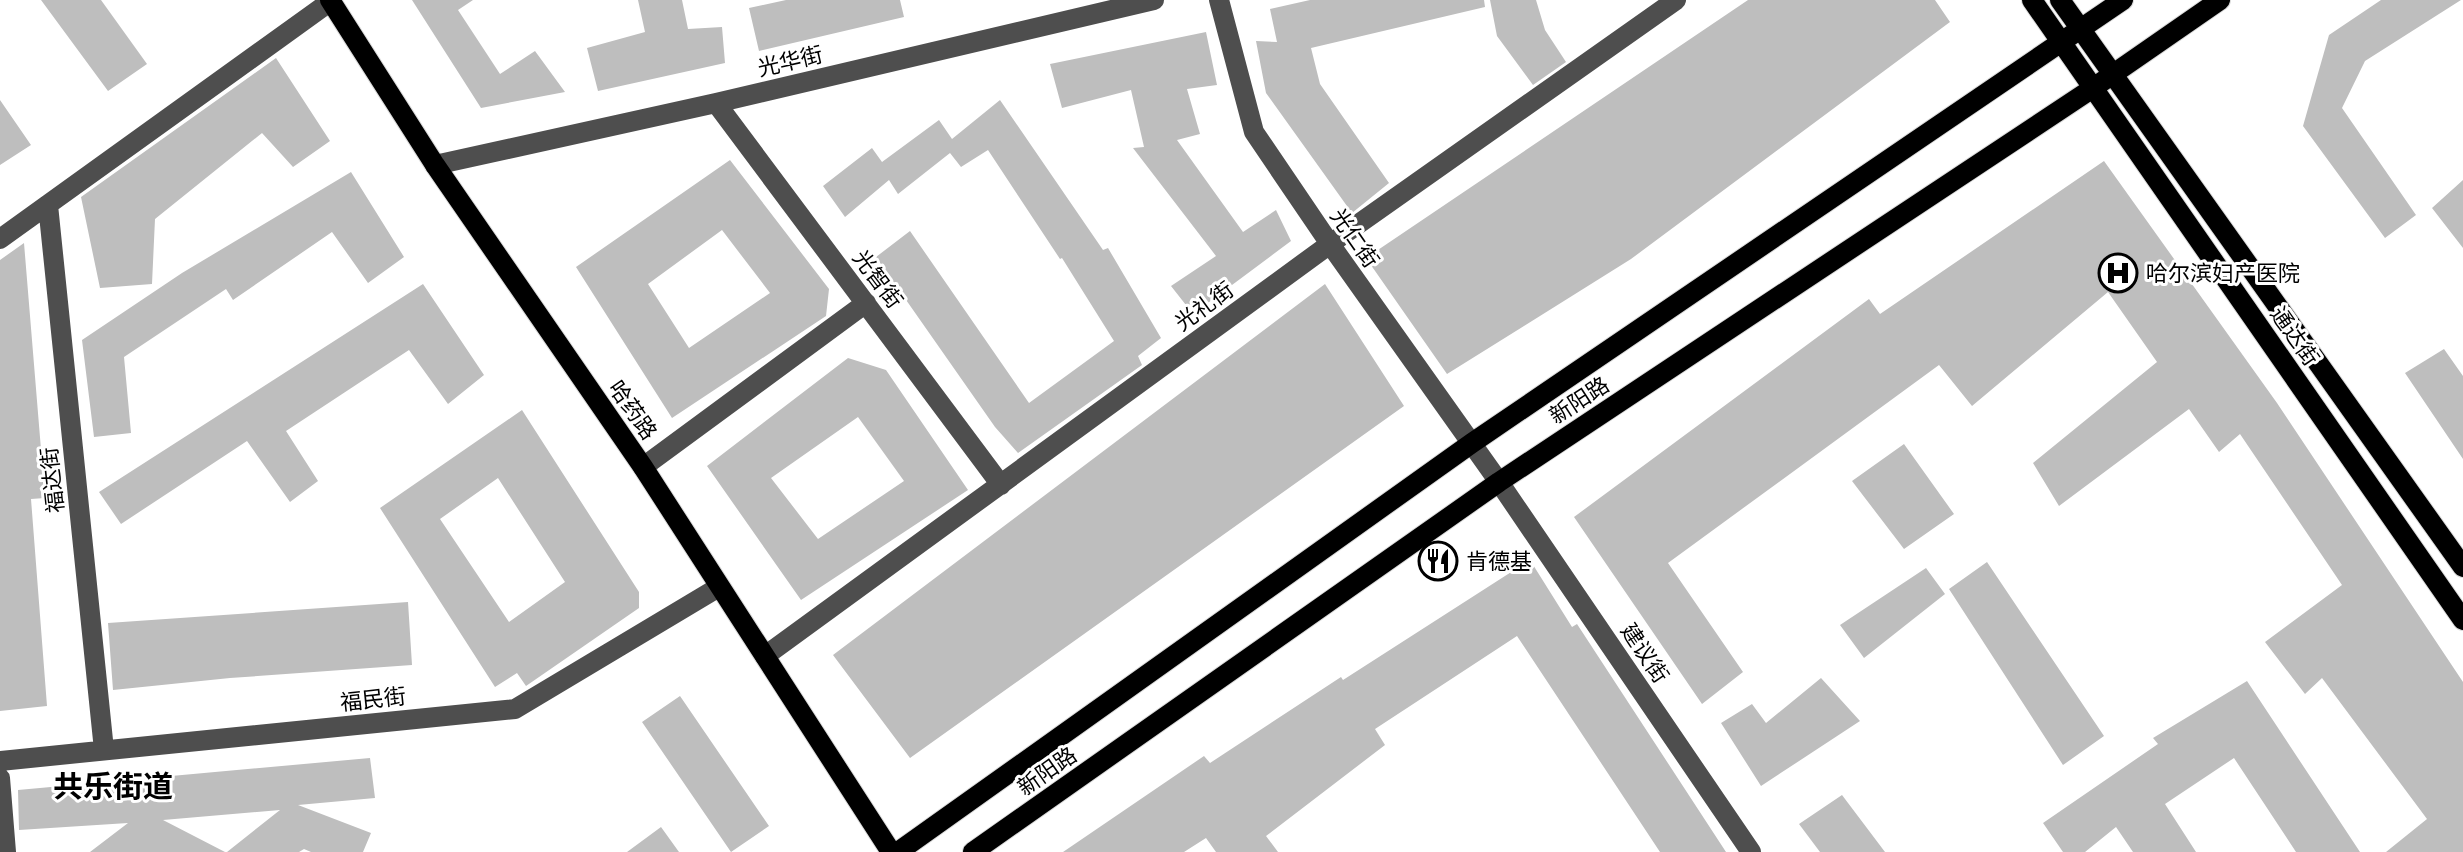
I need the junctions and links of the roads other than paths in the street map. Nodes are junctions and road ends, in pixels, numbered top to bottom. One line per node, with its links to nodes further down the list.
1 (1154, 0): 13 (street, 光华街)
2 (1219, 0): 17 (street, 光仁街)
3 (1676, 0): 17 (street, 光礼街)
4 (2032, 0): 10 (main road, 通达街)
5 (2060, 0): 9 (main road, 通达街)
6 (2123, 0): 9 (main road, 新阳路)
7 (2220, 0): 11 (main road, 新阳路)
8 (331, 1): 14 (main road, 哈药路); 15 (street)
9 (2081, 30): 10 (main road, 新阳路); 11 (main road, 通达街)
10 (2062, 42): 12 (main road, 通达街); 19 (main road, 新阳路)
11 (2112, 75): 12 (main road, 新阳路); 23 (main road, 通达街)
12 (2093, 88): 21 (main road, 新阳路); 25 (main road, 通达街)
13 (716, 103): 14 (street, 光华街); 18 (street, 光智街)
14 (435, 165): 20 (main road, 哈药路)
15 (48, 205): 16 (street); 27 (street, 福达街)
16 (0, 239)
17 (1330, 244): 19 (street, 光仁街); 22 (street, 光礼街)
18 (866, 303): 20 (street); 22 (street, 光智街)
19 (1472, 443): 21 (street, 光仁街); 30 (main road, 新阳路)
20 (643, 467): 24 (main road, 哈药路)
21 (1499, 482): 32 (main road, 新阳路); 33 (street, 建议街)
22 (1001, 485): 26 (street, 光礼街)
23 (2463, 567)
24 (719, 587): 26 (main road, 哈药路); 27 (street, 福民街)
25 (2463, 620)
26 (765, 656): 30 (main road, 哈药路)
27 (104, 750): 28 (street, 福民街)
28 (0, 761)
29 (0, 778): 31 (street)
30 (901, 851)
31 (6, 852)
32 (973, 852)
33 (1751, 852)

